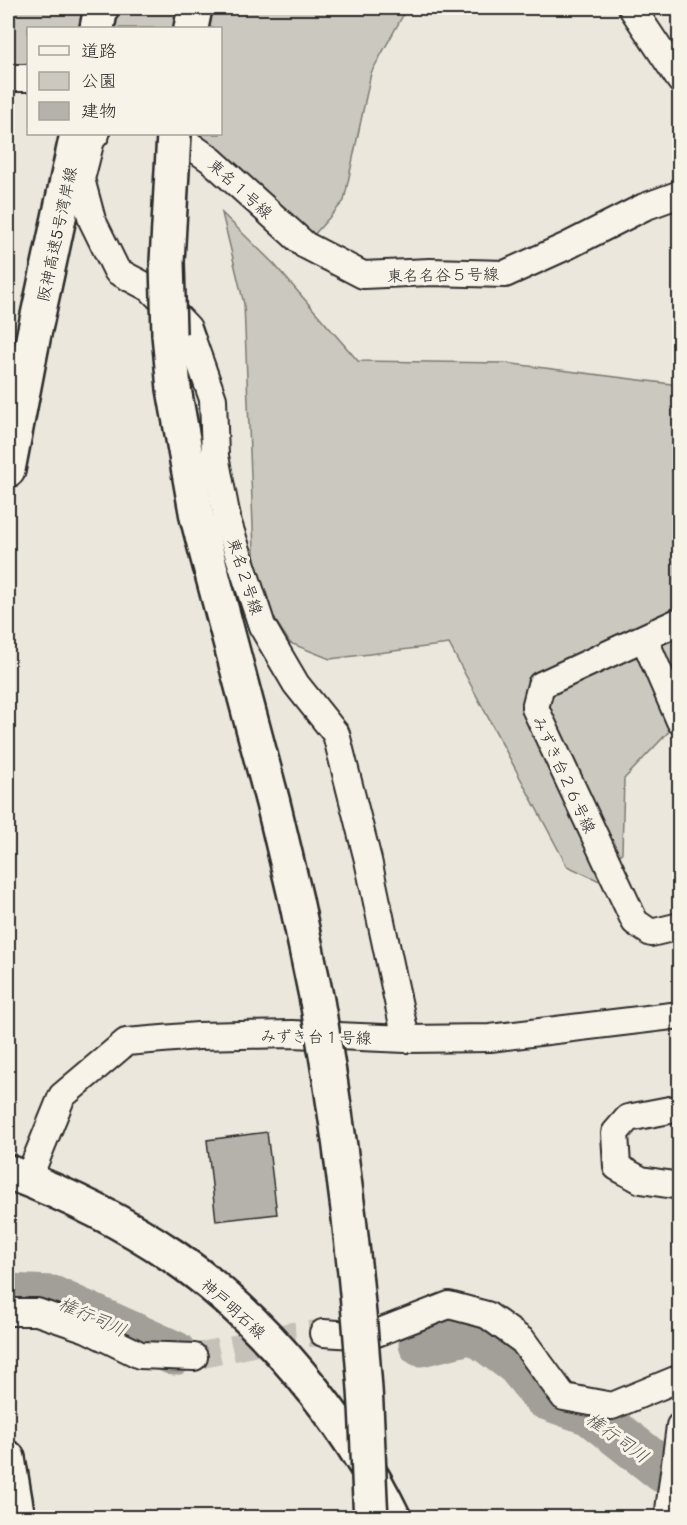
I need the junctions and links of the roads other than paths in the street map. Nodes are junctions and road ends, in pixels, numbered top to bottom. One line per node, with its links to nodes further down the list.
1 (101, 8): 4 (main road)
2 (195, 8): 5 (main road)
3 (632, 8): 8 (street)
4 (98, 27)
5 (191, 27)
6 (8, 78): 7 (street)
7 (27, 78)
8 (680, 80)
9 (77, 135): 15 (main road, 阪神高速5号湾岸線)
10 (95, 135): 21 (street, 東名２号線)
11 (174, 135): 34 (main road, bridge)
12 (175, 135): 14 (street, 東名１号線)
13 (680, 194): 14 (street, 東名名谷５号線)
14 (305, 245)
15 (8, 470)
16 (680, 621): 17 (street, みずき台２６号線)
17 (644, 638): 18 (street); 19 (street, みずき台２６号線)
18 (680, 721)
19 (680, 926)
20 (680, 1015): 21 (street, みずき台１号線)
21 (406, 1039): 23 (street, みずき台１号線)
22 (680, 1107): 24 (street)
23 (18, 1176): 35 (main road, 神戸明石線)
24 (680, 1186)
25 (8, 1312): 27 (street)
26 (323, 1333): 28 (street)
27 (194, 1358)
28 (680, 1378)
29 (680, 1426): 36 (street)
30 (8, 1458): 33 (main road)
31 (8, 1509): 32 (main road)
32 (11, 1518)
33 (18, 1518)
34 (372, 1518)
35 (394, 1518)
36 (668, 1518)

